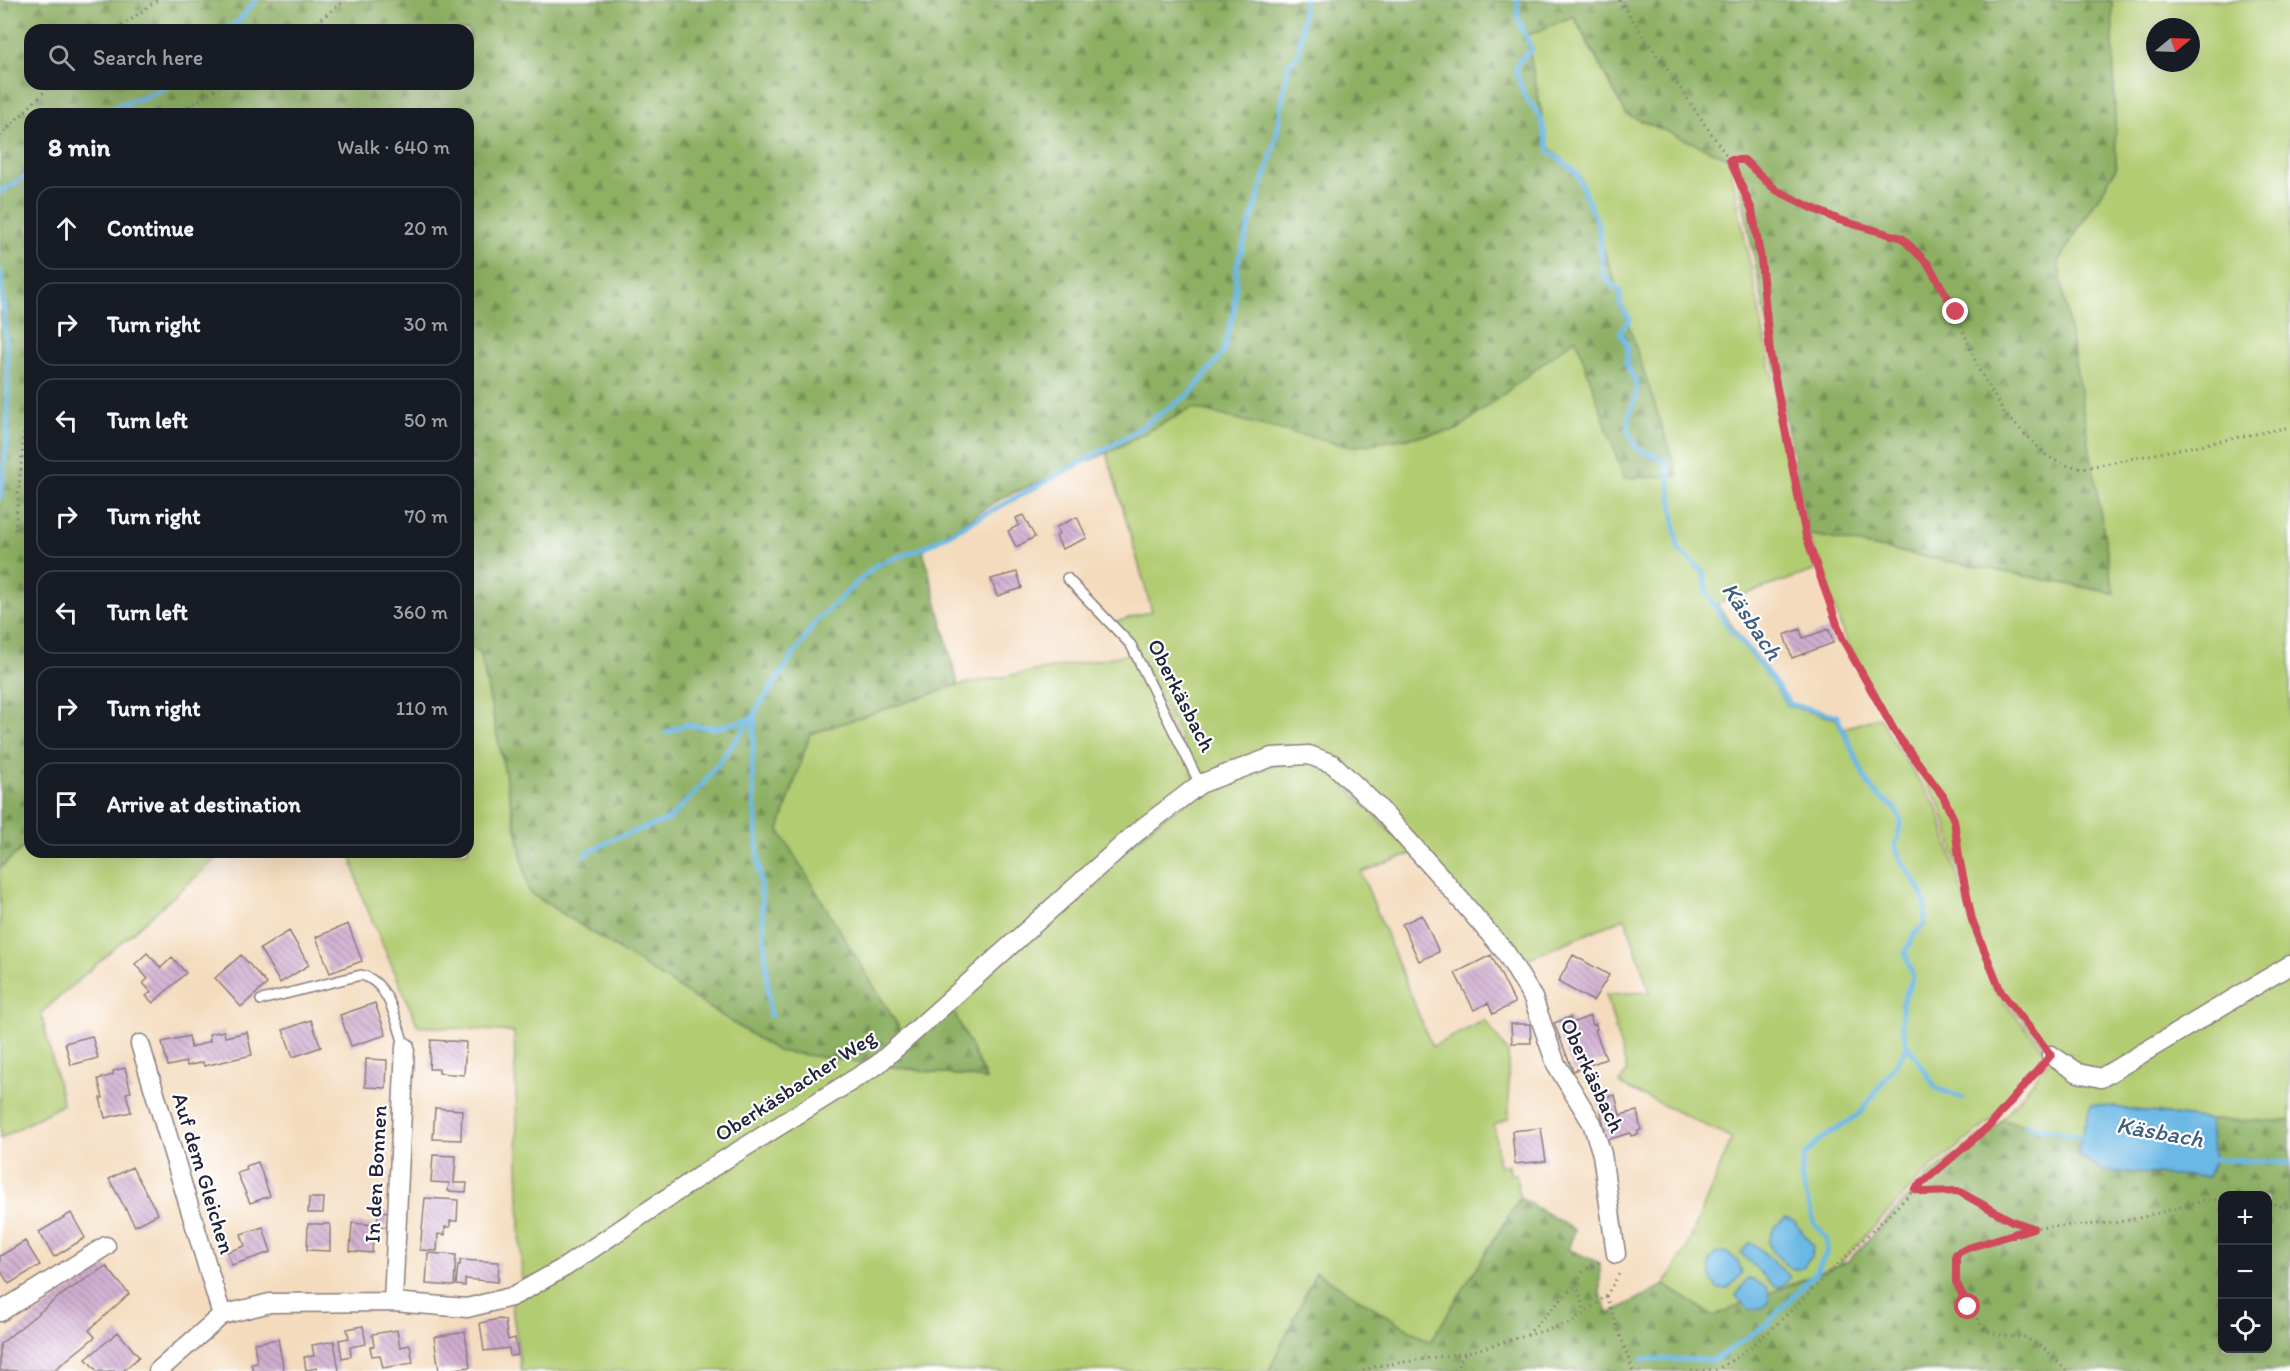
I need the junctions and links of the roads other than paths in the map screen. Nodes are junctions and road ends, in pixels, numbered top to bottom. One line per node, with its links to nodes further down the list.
1 (1067, 578): 2 (lane, Oberkäsbach)
2 (1200, 784): 3 (street, Oberkäsbacher Weg); 11 (street, Oberkäsbacher Weg)
3 (1441, 877): 10 (street, Oberkäsbach)
4 (2290, 965): 8 (street)
5 (261, 1000): 7 (lane)
6 (140, 1044): 13 (street, Auf dem Gleichen)
7 (405, 1047): 11 (street, In den Bonnen)
8 (2051, 1055)
9 (106, 1246): 12 (street)
10 (1616, 1254)
11 (393, 1302): 13 (street, Oberkäsbacher Weg)
12 (0, 1312)
13 (222, 1316): 14 (street, Oberkäsbacher Weg)
14 (158, 1371)

